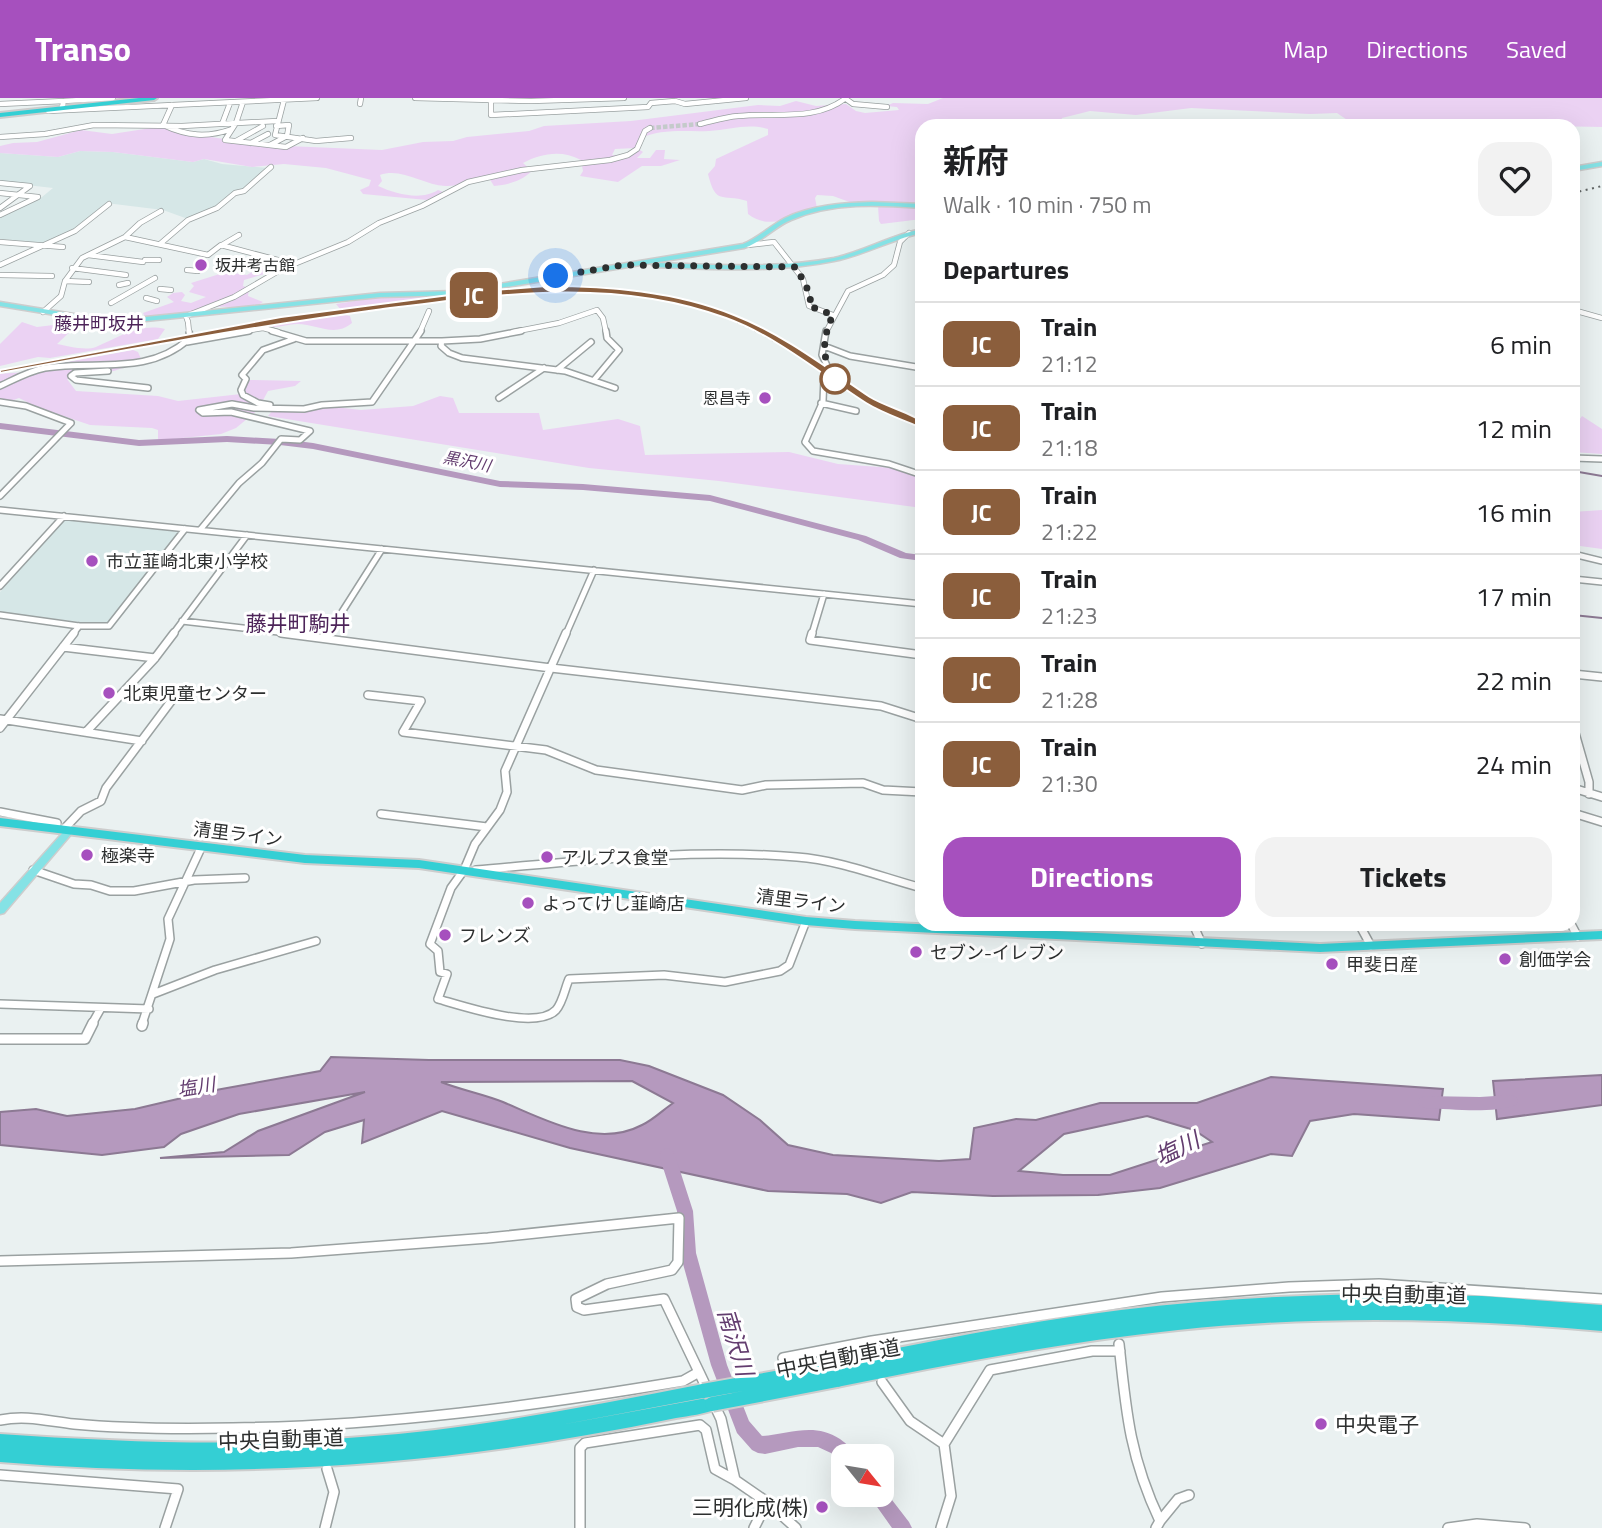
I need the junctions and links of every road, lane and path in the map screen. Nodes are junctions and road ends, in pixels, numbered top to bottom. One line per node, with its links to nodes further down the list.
1 (113, 98): 8 (street)
2 (154, 98): 19 (highway)
3 (317, 98): 9 (street)
4 (415, 98): 11 (street)
5 (624, 98): 10 (street)
6 (746, 98): 11 (street)
7 (846, 98): 18 (street); 25 (street)
8 (65, 99): 15 (street); 17 (street)
9 (284, 100): 12 (street); 24 (street)
10 (503, 100): 11 (street)
11 (491, 101)
12 (243, 102): 14 (street); 22 (street)
13 (218, 103): 14 (street); 16 (street); 20 (street)
14 (230, 103): 23 (street)
15 (0, 104)
16 (172, 105): 19 (street); 26 (street)
17 (62, 107)
18 (887, 107)
19 (44, 110): 21 (highway)
20 (215, 111)
21 (0, 115)
22 (236, 123): 23 (street); 24 (street); 30 (street)
23 (222, 124): 26 (street)
24 (277, 124): 33 (street); 33 (street)
25 (701, 124)
26 (163, 125): 32 (street); 34 (street)
27 (263, 126): 37 (street)
28 (211, 128): 32 (street)
29 (650, 128): 66 (street)
30 (232, 129): 32 (street); 37 (street)
31 (268, 134): 38 (street)
32 (198, 135)
33 (287, 136): 35 (street); 39 (street)
34 (0, 137)
35 (303, 138): 36 (street); 39 (street)
36 (351, 138)
37 (236, 141): 38 (street)
38 (251, 144): 39 (street)
39 (270, 146)
40 (1602, 164): 42 (main road)
41 (271, 167): 57 (street)
42 (1580, 168)
43 (0, 183): 44 (street)
44 (9, 184): 45 (street); 46 (street)
45 (0, 192): 46 (street)
46 (18, 195): 48 (street); 51 (street)
47 (109, 204): 60 (street)
48 (2, 205)
49 (915, 206): 59 (main road)
50 (161, 211): 55 (street)
51 (0, 215)
52 (910, 232): 53 (main road); 69 (main road); 90 (street)
53 (915, 232)
54 (239, 236): 58 (street)
55 (125, 237): 57 (street); 62 (street)
56 (0, 242): 60 (street)
57 (160, 244): 58 (street)
58 (221, 245): 66 (street)
59 (748, 245): 68 (main road); 69 (street)
60 (43, 246): 61 (street); 67 (street)
61 (63, 247)
62 (87, 255): 64 (street); 70 (street)
63 (204, 258): 65 (street)
64 (159, 260)
65 (213, 260)
66 (293, 264): 92 (street)
67 (0, 265)
68 (623, 265): 69 (main road); 92 (main road)
69 (796, 267): 90 (street)
70 (72, 268): 74 (street); 77 (street)
71 (187, 270): 72 (street)
72 (198, 271)
73 (0, 275): 75 (street)
74 (126, 275)
75 (52, 276)
76 (155, 278): 83 (street)
77 (65, 281): 78 (street); 88 (street)
78 (89, 282)
79 (128, 283): 80 (street)
80 (119, 285)
81 (166, 290): 82 (street)
82 (146, 298)
83 (121, 299): 84 (street); 86 (street)
84 (111, 303)
85 (0, 304): 88 (main road)
86 (127, 304)
87 (429, 311): 96 (street)
88 (43, 312): 92 (main road)
89 (1580, 312): 91 (street)
90 (833, 315): 98 (street)
91 (1602, 318)
92 (187, 319): 94 (street, bridge)
93 (294, 339): 94 (street); 96 (street); 112 (street)
94 (188, 340): 99 (street)
95 (442, 341): 96 (street); 101 (street); 105 (street)
96 (413, 342): 112 (street)
97 (591, 342): 102 (street)
98 (824, 346): 100 (street); 103 (street)
99 (139, 364): 106 (street); 107 (street)
100 (915, 367)
101 (545, 368): 102 (street); 109 (street)
102 (557, 370): 105 (street)
103 (830, 372)
104 (824, 377): 111 (street)
105 (594, 380): 108 (street)
106 (0, 386)
107 (148, 388)
108 (615, 388)
109 (499, 398)
110 (0, 402): 117 (street)
111 (821, 403): 113 (street); 116 (street)
112 (294, 409): 121 (street)
113 (856, 411)
114 (1580, 458): 115 (street)
115 (1602, 459)
116 (915, 473)
117 (0, 496)
118 (0, 510): 119 (street)
119 (64, 516): 120 (street); 129 (street)
120 (185, 529): 121 (street); 134 (street)
121 (201, 530): 122 (street)
122 (247, 535): 123 (street); 133 (street)
123 (382, 548): 126 (street); 135 (street)
124 (1580, 556): 125 (street)
125 (1602, 561)
126 (594, 570): 130 (street); 139 (street)
127 (1580, 580): 128 (street)
128 (1602, 582)
129 (0, 586)
130 (824, 594): 131 (street); 137 (street)
131 (915, 603)
132 (0, 615): 134 (street)
133 (182, 621): 135 (street); 138 (street)
134 (79, 626): 136 (street)
135 (326, 638): 139 (street)
136 (63, 647): 138 (street); 145 (street)
137 (915, 654)
138 (155, 658): 147 (street)
139 (551, 668): 144 (street); 149 (street)
140 (1580, 675): 141 (street)
141 (1602, 677)
142 (178, 692): 148 (street)
143 (369, 695): 149 (street)
144 (915, 717)
145 (3, 720): 146 (street); 147 (street)
146 (0, 728)
147 (86, 732): 148 (street)
148 (142, 741): 160 (street)
149 (518, 746): 152 (street); 161 (street)
150 (1580, 761): 153 (street)
151 (1580, 791): 153 (street)
152 (915, 792)
153 (1589, 794): 154 (street)
154 (1602, 797)
155 (0, 812): 160 (street)
156 (381, 814): 161 (street)
157 (1580, 815): 158 (street)
158 (1602, 821)
159 (0, 822): 160 (highway, 清里ライン)
160 (64, 827): 162 (highway, 清里ライン); 163 (main road)
161 (487, 827): 164 (street)
162 (201, 848): 164 (highway, 清里ライン); 166 (street)
163 (33, 870): 166 (street); 168 (main road)
164 (468, 870): 167 (street); 169 (highway, 清里ライン); 169 (street)
165 (245, 878): 166 (street)
166 (184, 881): 180 (street)
167 (915, 886)
168 (0, 910)
169 (806, 921): 170 (highway, 清里ライン)
170 (915, 927)
171 (978, 931): 178 (highway, 清里ライン)
172 (1196, 931): 178 (street)
173 (1363, 931): 179 (street)
174 (1575, 931): 176 (street)
175 (1602, 935): 176 (highway, 清里ライン)
176 (1578, 937): 179 (highway, 清里ライン)
177 (316, 941): 180 (street)
178 (1202, 944): 179 (highway, 清里ライン)
179 (1371, 946)
180 (153, 994): 183 (street)
181 (0, 1004): 182 (street)
182 (101, 1008): 183 (street); 185 (street)
183 (149, 1009): 184 (street)
184 (142, 1026)
185 (0, 1039)
186 (0, 1262): 191 (street)
187 (1602, 1299): 190 (street)
188 (1602, 1312): 192 (highway, 中央自動車道)
189 (1602, 1324): 192 (highway, 中央自動車道)
190 (783, 1358)
191 (699, 1372): 195 (street); 201 (street)
192 (834, 1374): 194 (highway, 中央自動車道, bridge)
193 (882, 1382): 197 (street)
194 (707, 1397): 196 (highway, 中央自動車道); 198 (highway, 中央自動車道)
195 (0, 1420)
196 (0, 1441)
197 (944, 1444): 204 (street); 210 (street)
198 (0, 1455)
199 (327, 1469): 206 (street)
200 (0, 1475): 205 (street)
201 (735, 1480): 203 (street); 207 (street)
202 (1189, 1495): 204 (street)
203 (767, 1502): 208 (street); 209 (street)
204 (1158, 1524)
205 (165, 1528)
206 (325, 1528)
207 (580, 1528)
208 (754, 1528)
209 (796, 1528)
210 (941, 1528)
211 (1448, 1528): 212 (street)
212 (1525, 1528)

